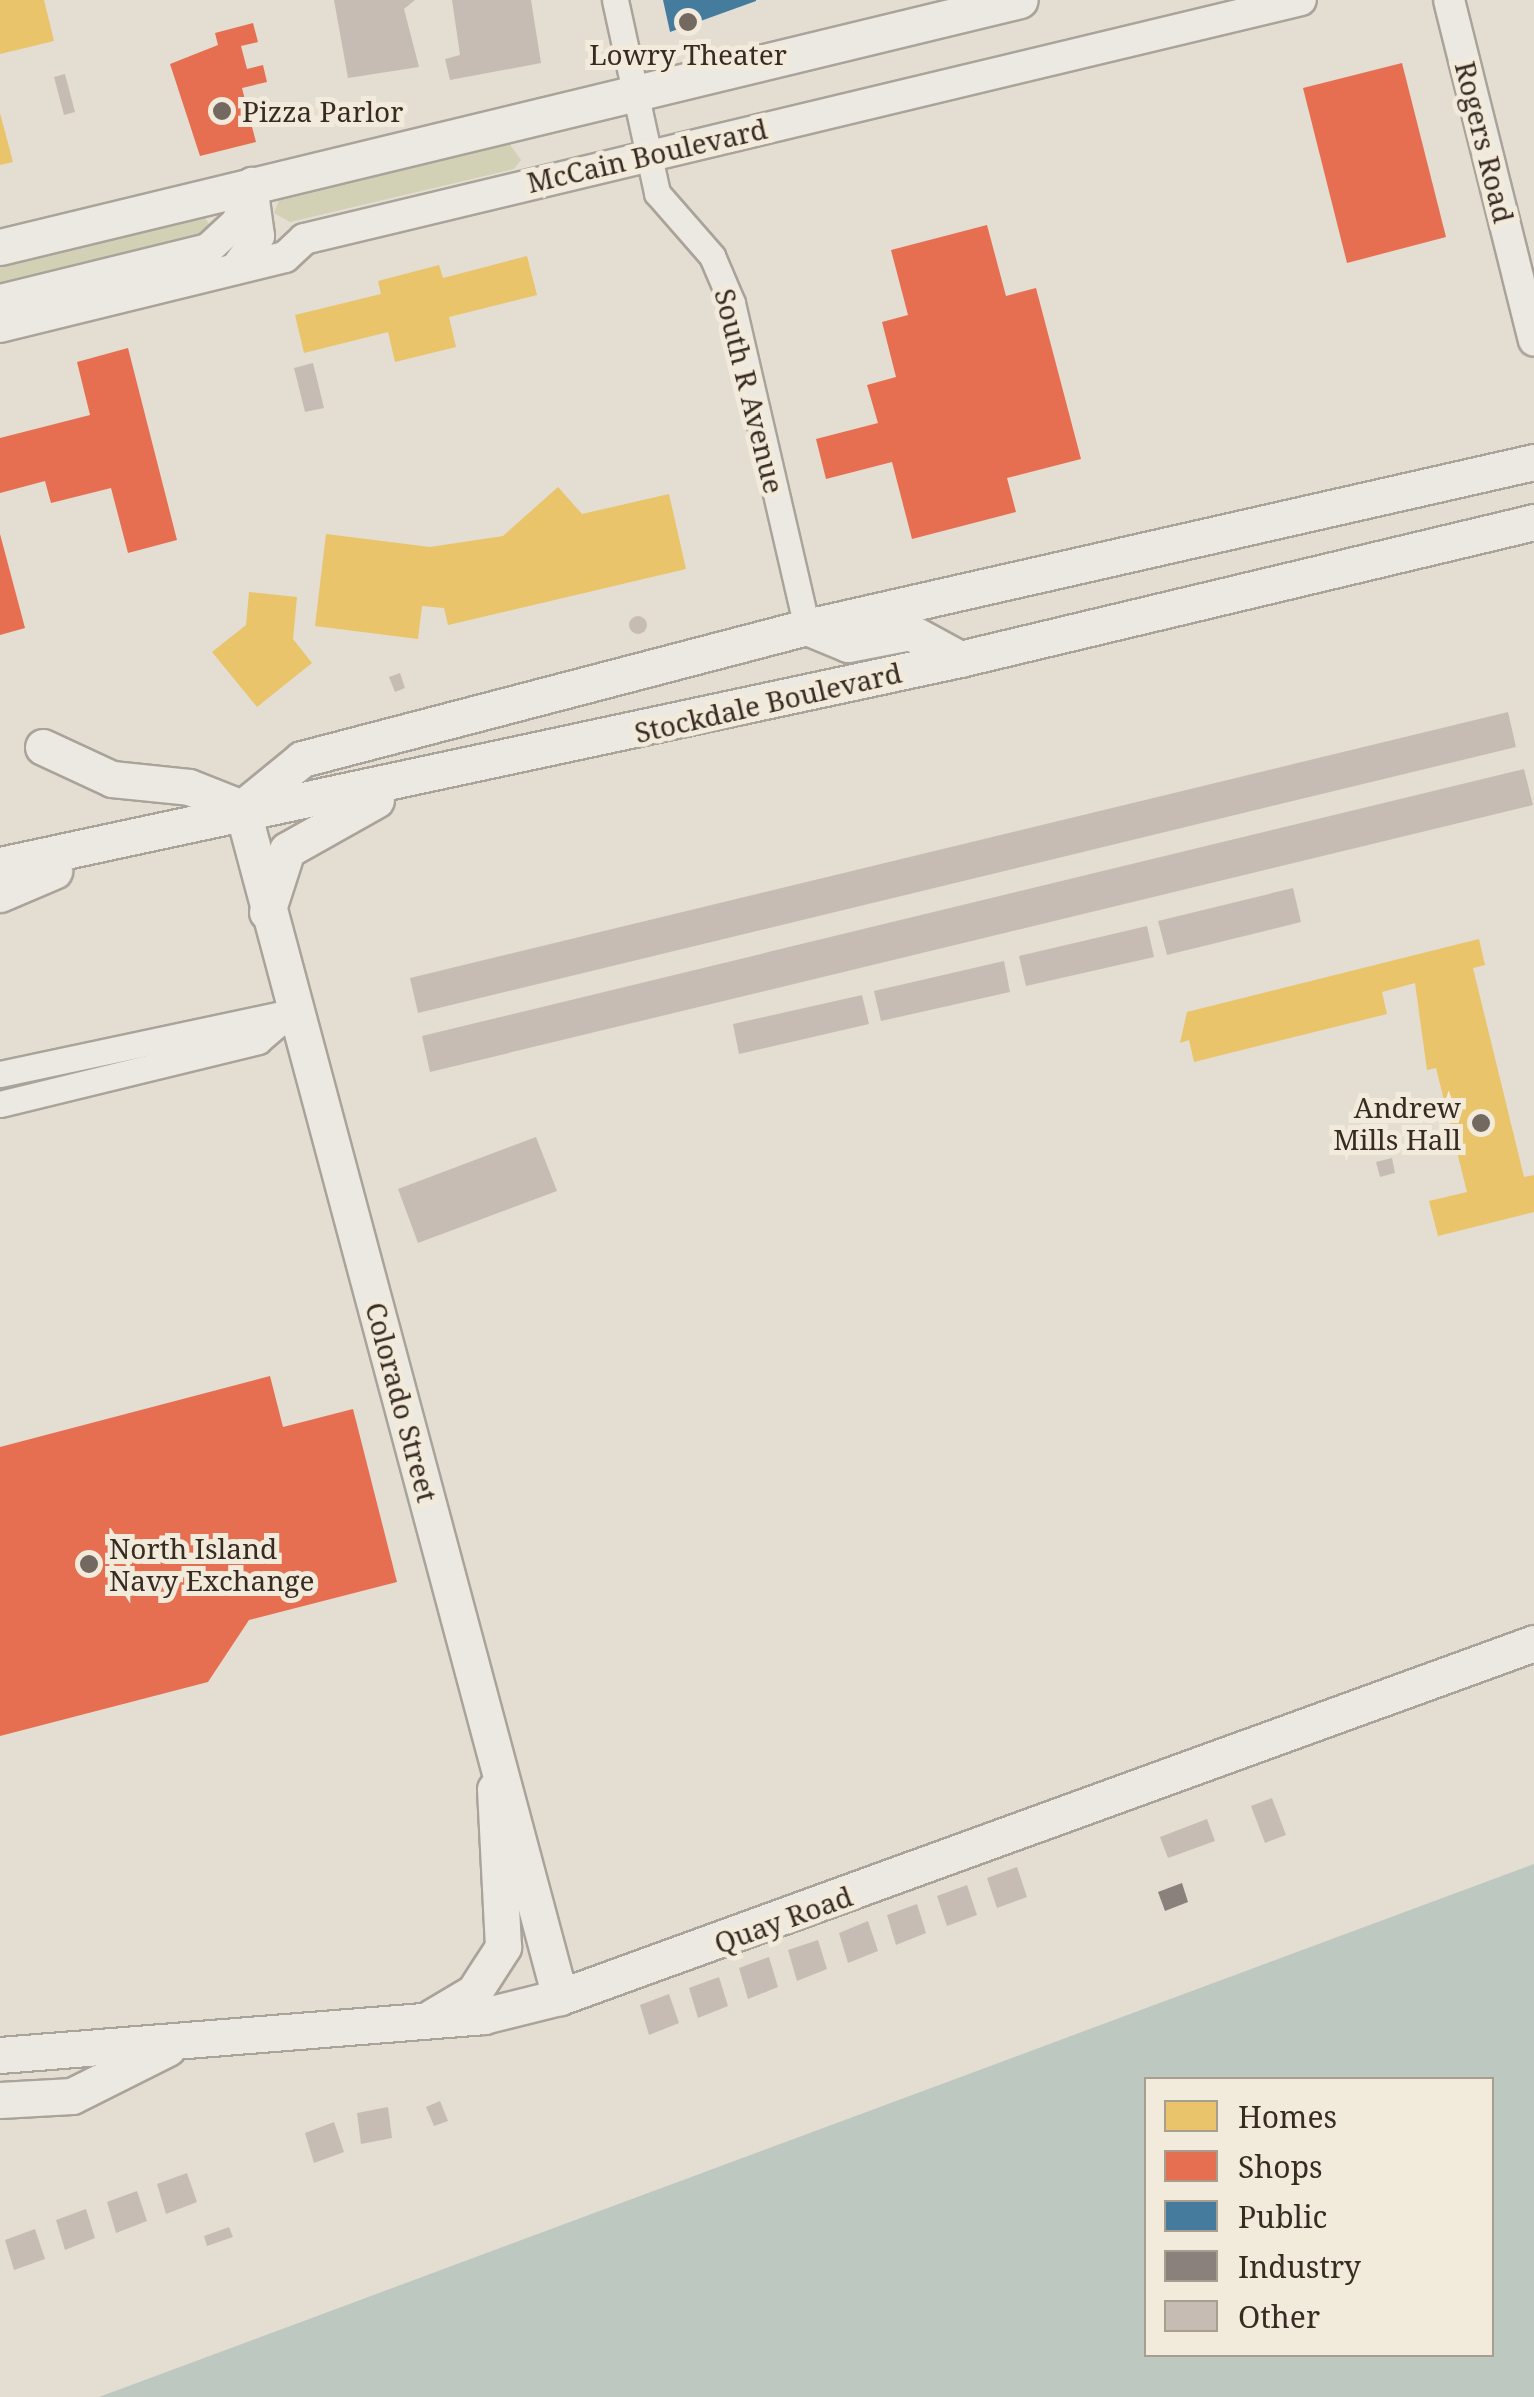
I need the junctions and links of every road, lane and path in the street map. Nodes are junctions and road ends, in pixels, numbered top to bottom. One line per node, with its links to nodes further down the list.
1 (615, 0): 5 (street, South R Avenue)
2 (1020, 0): 5 (main road)
3 (1301, 0): 6 (street, McCain Boulevard)
4 (1449, 0): 12 (street, Rogers Road)
5 (636, 92): 6 (street, South R Avenue); 7 (main road)
6 (648, 153): 9 (street, McCain Boulevard); 15 (street, South R Avenue)
7 (252, 182): 8 (main road); 9 (street); 10 (street)
8 (0, 247)
9 (235, 269): 11 (street, McCain Boulevard)
10 (0, 300)
11 (0, 327)
12 (1534, 342)
13 (1534, 462): 15 (main road)
14 (1534, 522): 16 (main road, Stockdale Boulevard)
15 (807, 627): 16 (main road); 19 (main road)
16 (960, 659): 18 (main road, Stockdale Boulevard)
17 (43, 748): 19 (main road)
18 (427, 776): 19 (main road, Stockdale Boulevard); 23 (main road)
19 (242, 808): 20 (main road, Stockdale Boulevard); 23 (main road, Colorado Street)
20 (82, 854): 21 (main road, Stockdale Boulevard); 22 (main road)
21 (0, 865)
22 (0, 894)
23 (267, 912): 24 (main road, Colorado Street)
24 (292, 1012): 25 (street); 26 (street); 28 (main road, Colorado Street)
25 (0, 1074)
26 (0, 1104)
27 (1534, 1643): 29 (main road, Quay Road)
28 (496, 1748): 29 (main road, Colorado Street); 30 (main road)
29 (560, 1997): 30 (main road, Quay Road)
30 (424, 2022): 31 (main road, Quay Road)
31 (183, 2040): 32 (main road, Quay Road); 33 (main road)
32 (0, 2055)
33 (0, 2100)

